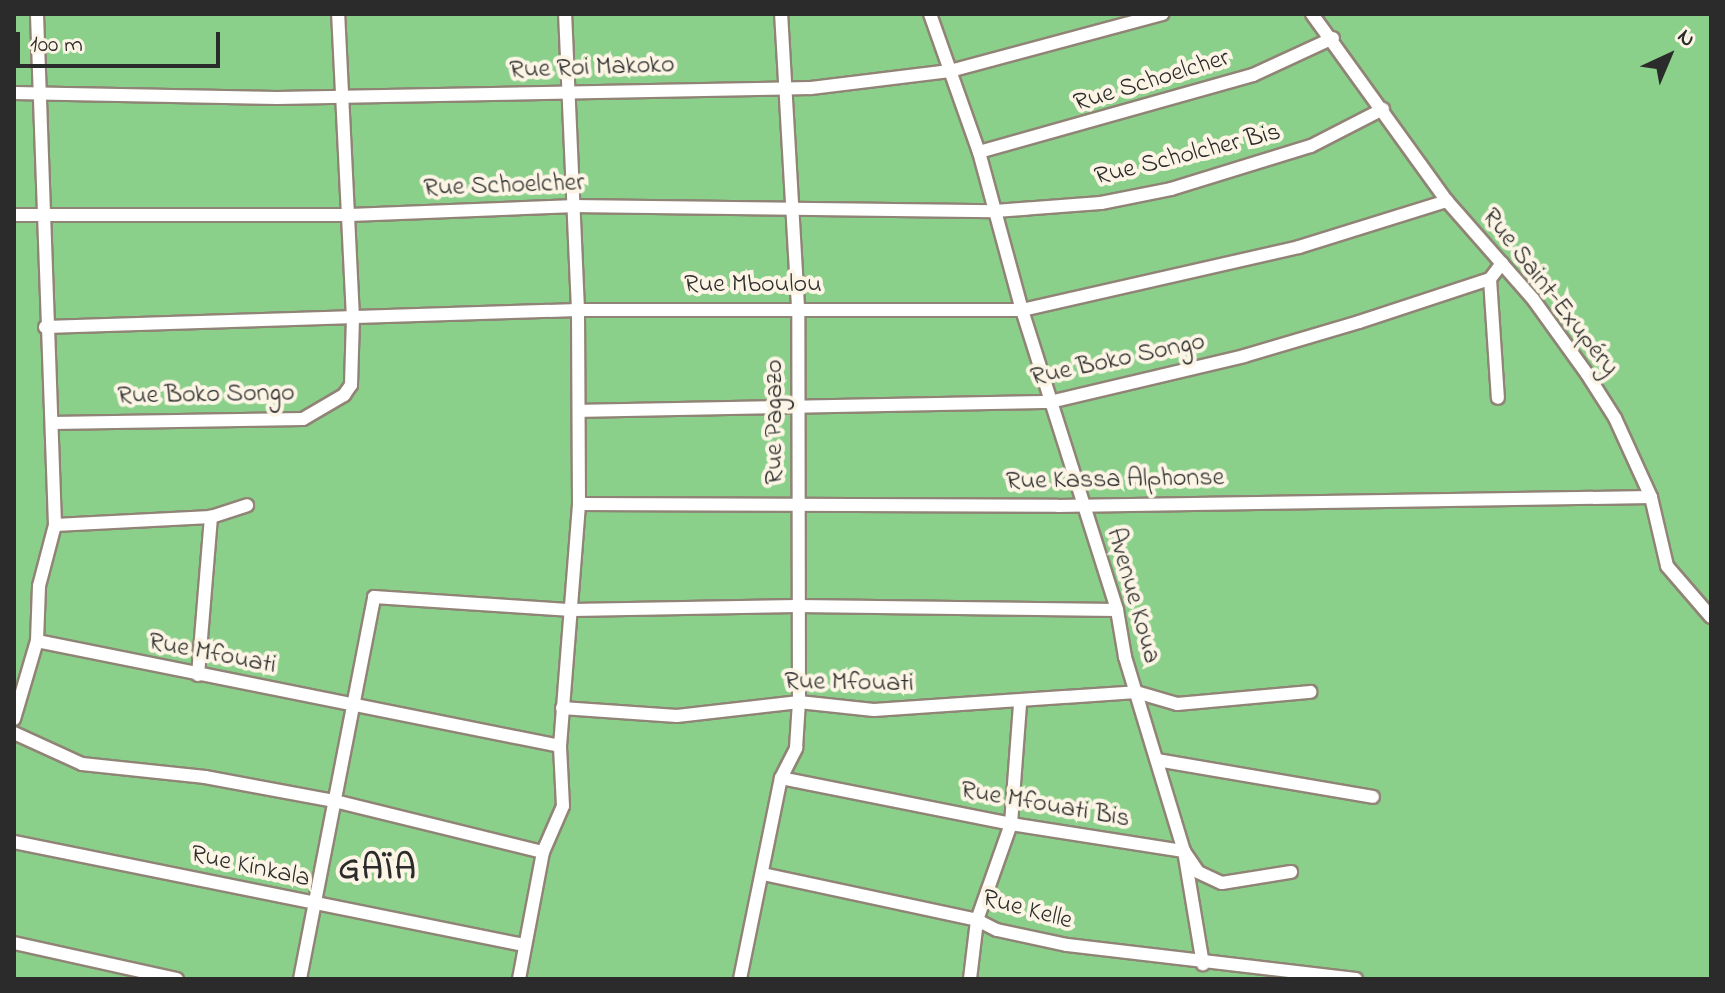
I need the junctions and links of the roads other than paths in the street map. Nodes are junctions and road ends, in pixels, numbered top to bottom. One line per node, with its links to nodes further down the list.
1 (37, 14): 12 (street)
2 (338, 14): 14 (street)
3 (565, 14): 13 (street)
4 (781, 14): 10 (street, Rue Pagazo)
5 (930, 14): 9 (street, Avenue Koua)
6 (1163, 14): 9 (street, Rue Roi Makoko)
7 (1312, 14): 8 (street, Rue Saint-Exupéry)
8 (1333, 38): 15 (street, Rue Saint-Exupéry); 16 (street, Rue Schoelcher)
9 (950, 71): 10 (street, Rue Roi Makoko); 16 (street, Avenue Koua)
10 (785, 90): 13 (street, Rue Roi Makoko); 19 (street, Rue Pagazo)
11 (14, 93): 12 (street, Rue Roi Makoko)
12 (41, 93): 14 (street, Rue Roi Makoko); 23 (street)
13 (571, 93): 14 (street, Rue Roi Makoko); 18 (street)
14 (339, 96): 22 (street)
15 (1383, 109): 17 (street, Rue Saint-Exupéry); 20 (street, Rue Scholcher Bis)
16 (979, 152): 20 (street, Avenue Koua)
17 (1447, 201): 24 (street, Rue Saint-Exupéry); 28 (street, Rue Mboulou)
18 (570, 206): 19 (street, Rue Schoelcher); 22 (street, Rue Schoelcher); 27 (street)
19 (793, 209): 20 (street, Rue Schoelcher); 26 (street, Rue Pagazo)
20 (995, 211): 28 (street, Avenue Koua)
21 (14, 215): 23 (street, Rue Schoelcher)
22 (350, 215): 23 (street, Rue Schoelcher); 29 (street)
23 (44, 216): 30 (street)
24 (1502, 263): 25 (street); 36 (street, Rue Saint-Exupéry)
25 (1490, 279): 31 (street); 32 (street, Rue Boko Songo)
26 (798, 307): 27 (street, Rue Mboulou); 28 (street, Rue Mboulou); 33 (street, Rue Pagazo)
27 (578, 310): 29 (street, Rue Mboulou); 34 (street)
28 (1022, 310): 32 (street, Avenue Koua)
29 (353, 318): 30 (street, Rue Mboulou); 35 (street, Rue Boko Songo)
30 (45, 327): 35 (street)
31 (1498, 398)
32 (1050, 402): 33 (street, Rue Boko Songo); 40 (street, Avenue Koua)
33 (796, 408): 34 (street, Rue Boko Songo); 39 (street, Rue Pagazo)
34 (579, 411): 37 (street)
35 (52, 423): 42 (street)
36 (1651, 497): 40 (street, Rue Kassa Alphonse); 46 (street, Rue Saint-Exupéry)
37 (579, 504): 39 (street, Rue Kassa Alphonse); 44 (street)
38 (247, 505): 41 (street)
39 (799, 506): 40 (street, Rue Kassa Alphonse); 43 (street, Rue Pagazo)
40 (1083, 506): 45 (street, Avenue Koua)
41 (211, 517): 42 (street); 48 (street)
42 (55, 525): 47 (street)
43 (797, 606): 44 (street); 45 (street); 52 (street, Rue Pagazo)
44 (572, 610): 51 (street); 54 (street)
45 (1117, 610): 49 (street, Avenue Koua)
46 (1711, 617)
47 (37, 641): 48 (street, Rue Mfouati); 55 (street)
48 (198, 675): 51 (street, Rue Mfouati)
49 (1136, 692): 50 (street); 53 (street, Rue Mfouati); 58 (street, Avenue Koua)
50 (1310, 692)
51 (355, 701): 57 (street, Rue Mfouati); 61 (street)
52 (799, 702): 53 (street, Rue Mfouati); 54 (street, Rue Mfouati); 59 (street, Rue Pagazo)
53 (1020, 703): 62 (street)
54 (562, 708): 57 (street)
55 (14, 719)
56 (14, 733): 61 (street)
57 (560, 743): 65 (street)
58 (1157, 760): 60 (street); 64 (street, Avenue Koua)
59 (781, 778): 62 (street, Rue Mfouati Bis); 67 (street, Rue Pagazo)
60 (1373, 797)
61 (335, 801): 65 (street); 68 (street)
62 (1011, 824): 64 (street, Rue Mfouati Bis); 69 (street)
63 (14, 842): 68 (street, Rue Kinkala)
64 (1184, 851): 66 (street); 72 (street, Avenue Koua)
65 (543, 852): 71 (street)
66 (1291, 872)
67 (763, 874): 69 (street, Rue Kelle); 76 (street, Rue Pagazo)
68 (314, 904): 71 (street, Rue Kinkala); 74 (street)
69 (977, 920): 72 (street, Rue Kelle); 77 (street)
70 (14, 943): 73 (street)
71 (524, 945): 75 (street)
72 (1203, 964): 78 (street, Rue Kelle)
73 (177, 979)
74 (300, 979)
75 (519, 979)
76 (740, 979)
77 (970, 979)
78 (1356, 979)

